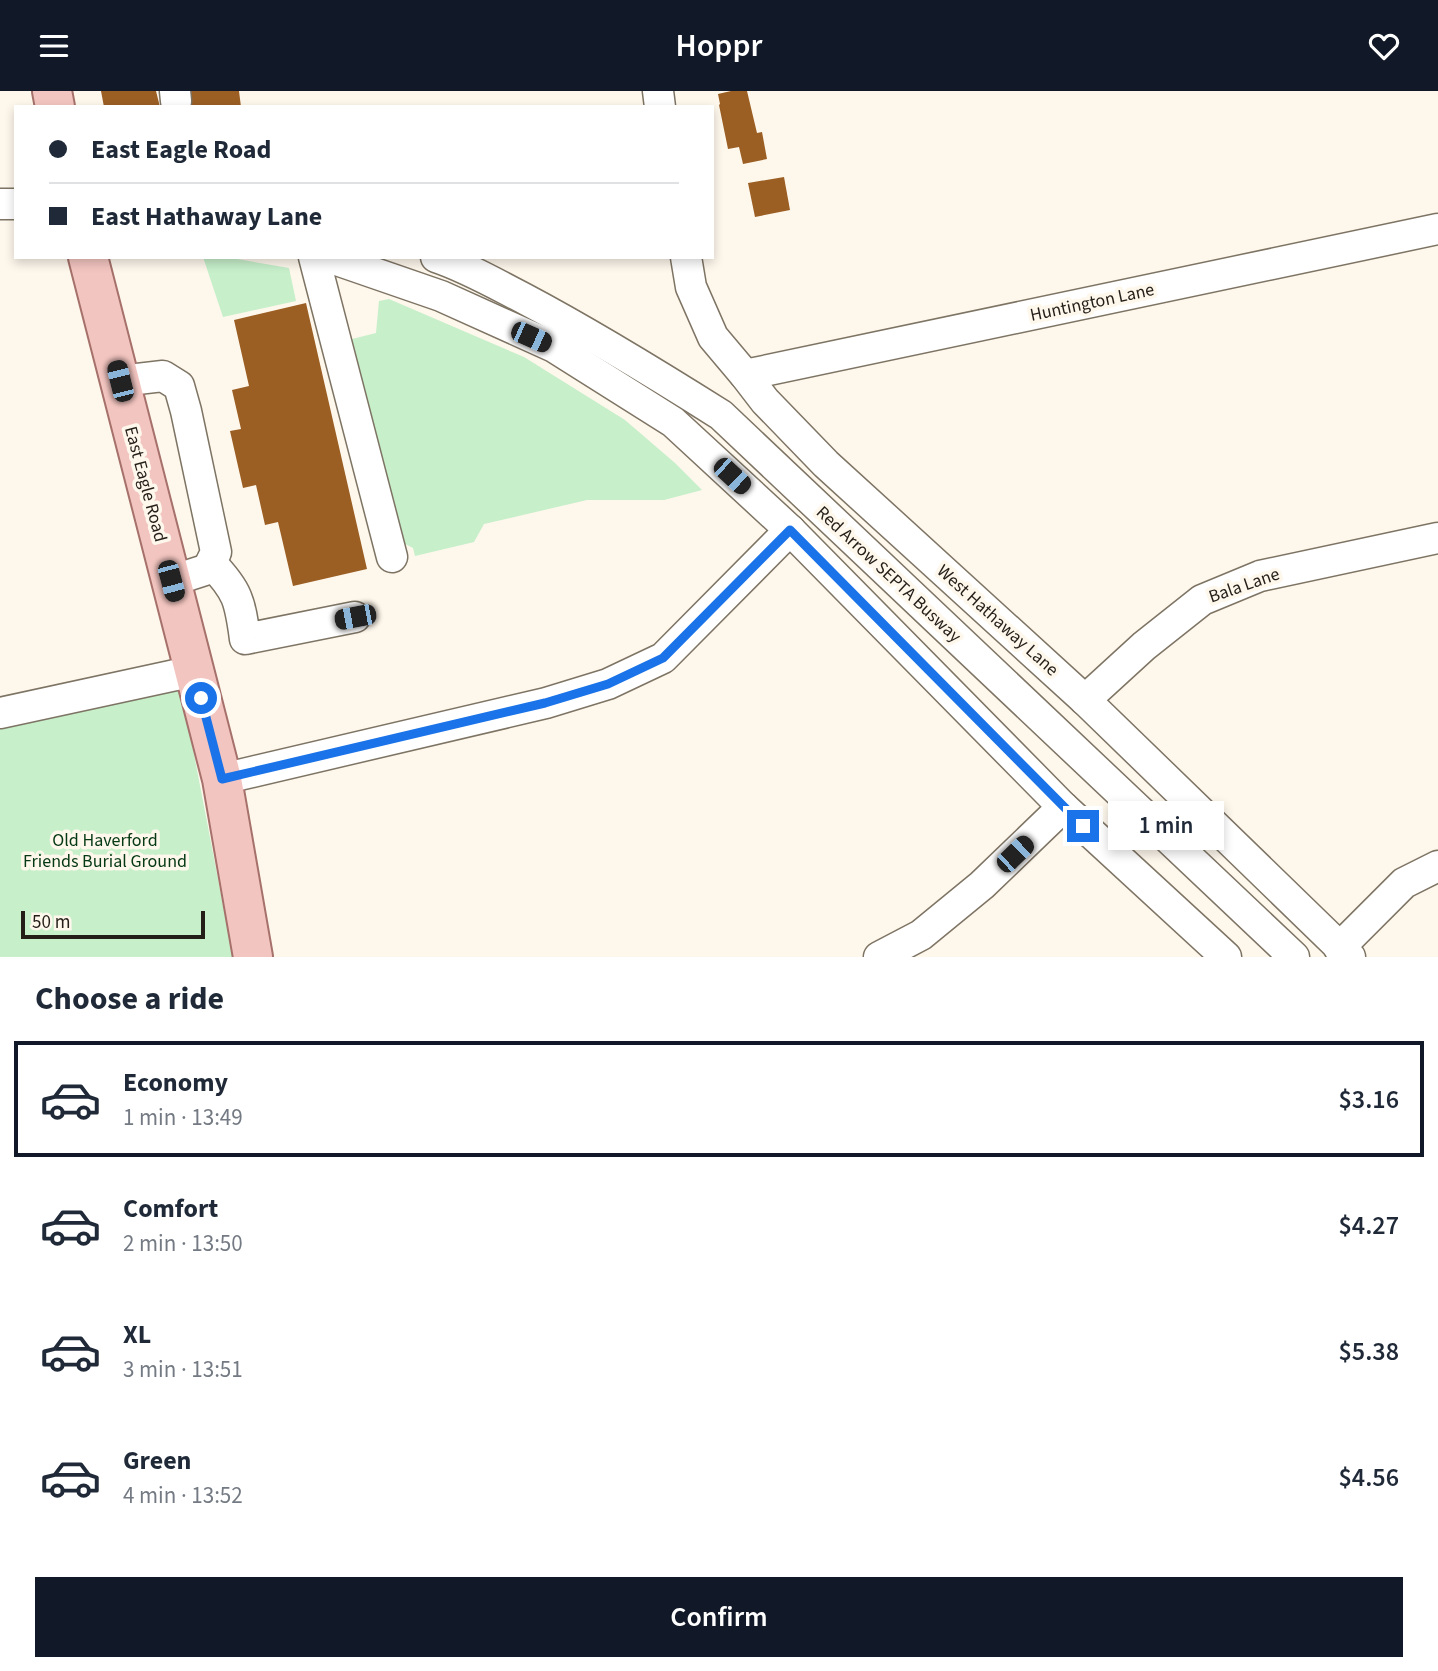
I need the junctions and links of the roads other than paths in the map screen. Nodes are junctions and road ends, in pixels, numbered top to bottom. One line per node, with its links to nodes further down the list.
1 (1438, 229): 7 (street, Huntington Lane)
2 (89, 259): 8 (main road, East Eagle Road)
3 (315, 259): 11 (street)
4 (334, 259): 9 (street)
5 (442, 259): 25 (street, Red Arrow SEPTA Busway)
6 (686, 259): 7 (street, West Hathaway Lane)
7 (745, 375): 16 (street, West Hathaway Lane)
8 (120, 381): 12 (street); 13 (main road, East Eagle Road)
9 (790, 530): 18 (street); 19 (street)
10 (1438, 538): 16 (street, Bala Lane)
11 (391, 557)
12 (211, 563): 13 (street); 14 (street)
13 (171, 581): 15 (main road, East Eagle Road)
14 (355, 617)
15 (194, 671): 17 (street); 18 (main road, East Eagle Road)
16 (1085, 700): 21 (street, West Hathaway Lane)
17 (0, 713)
18 (222, 779): 22 (main road, East Eagle Road)
19 (1063, 807): 23 (street); 24 (street)
20 (1438, 866): 21 (street)
21 (1344, 952)
22 (253, 957)
23 (879, 957)
24 (1226, 957)
25 (1294, 957)

